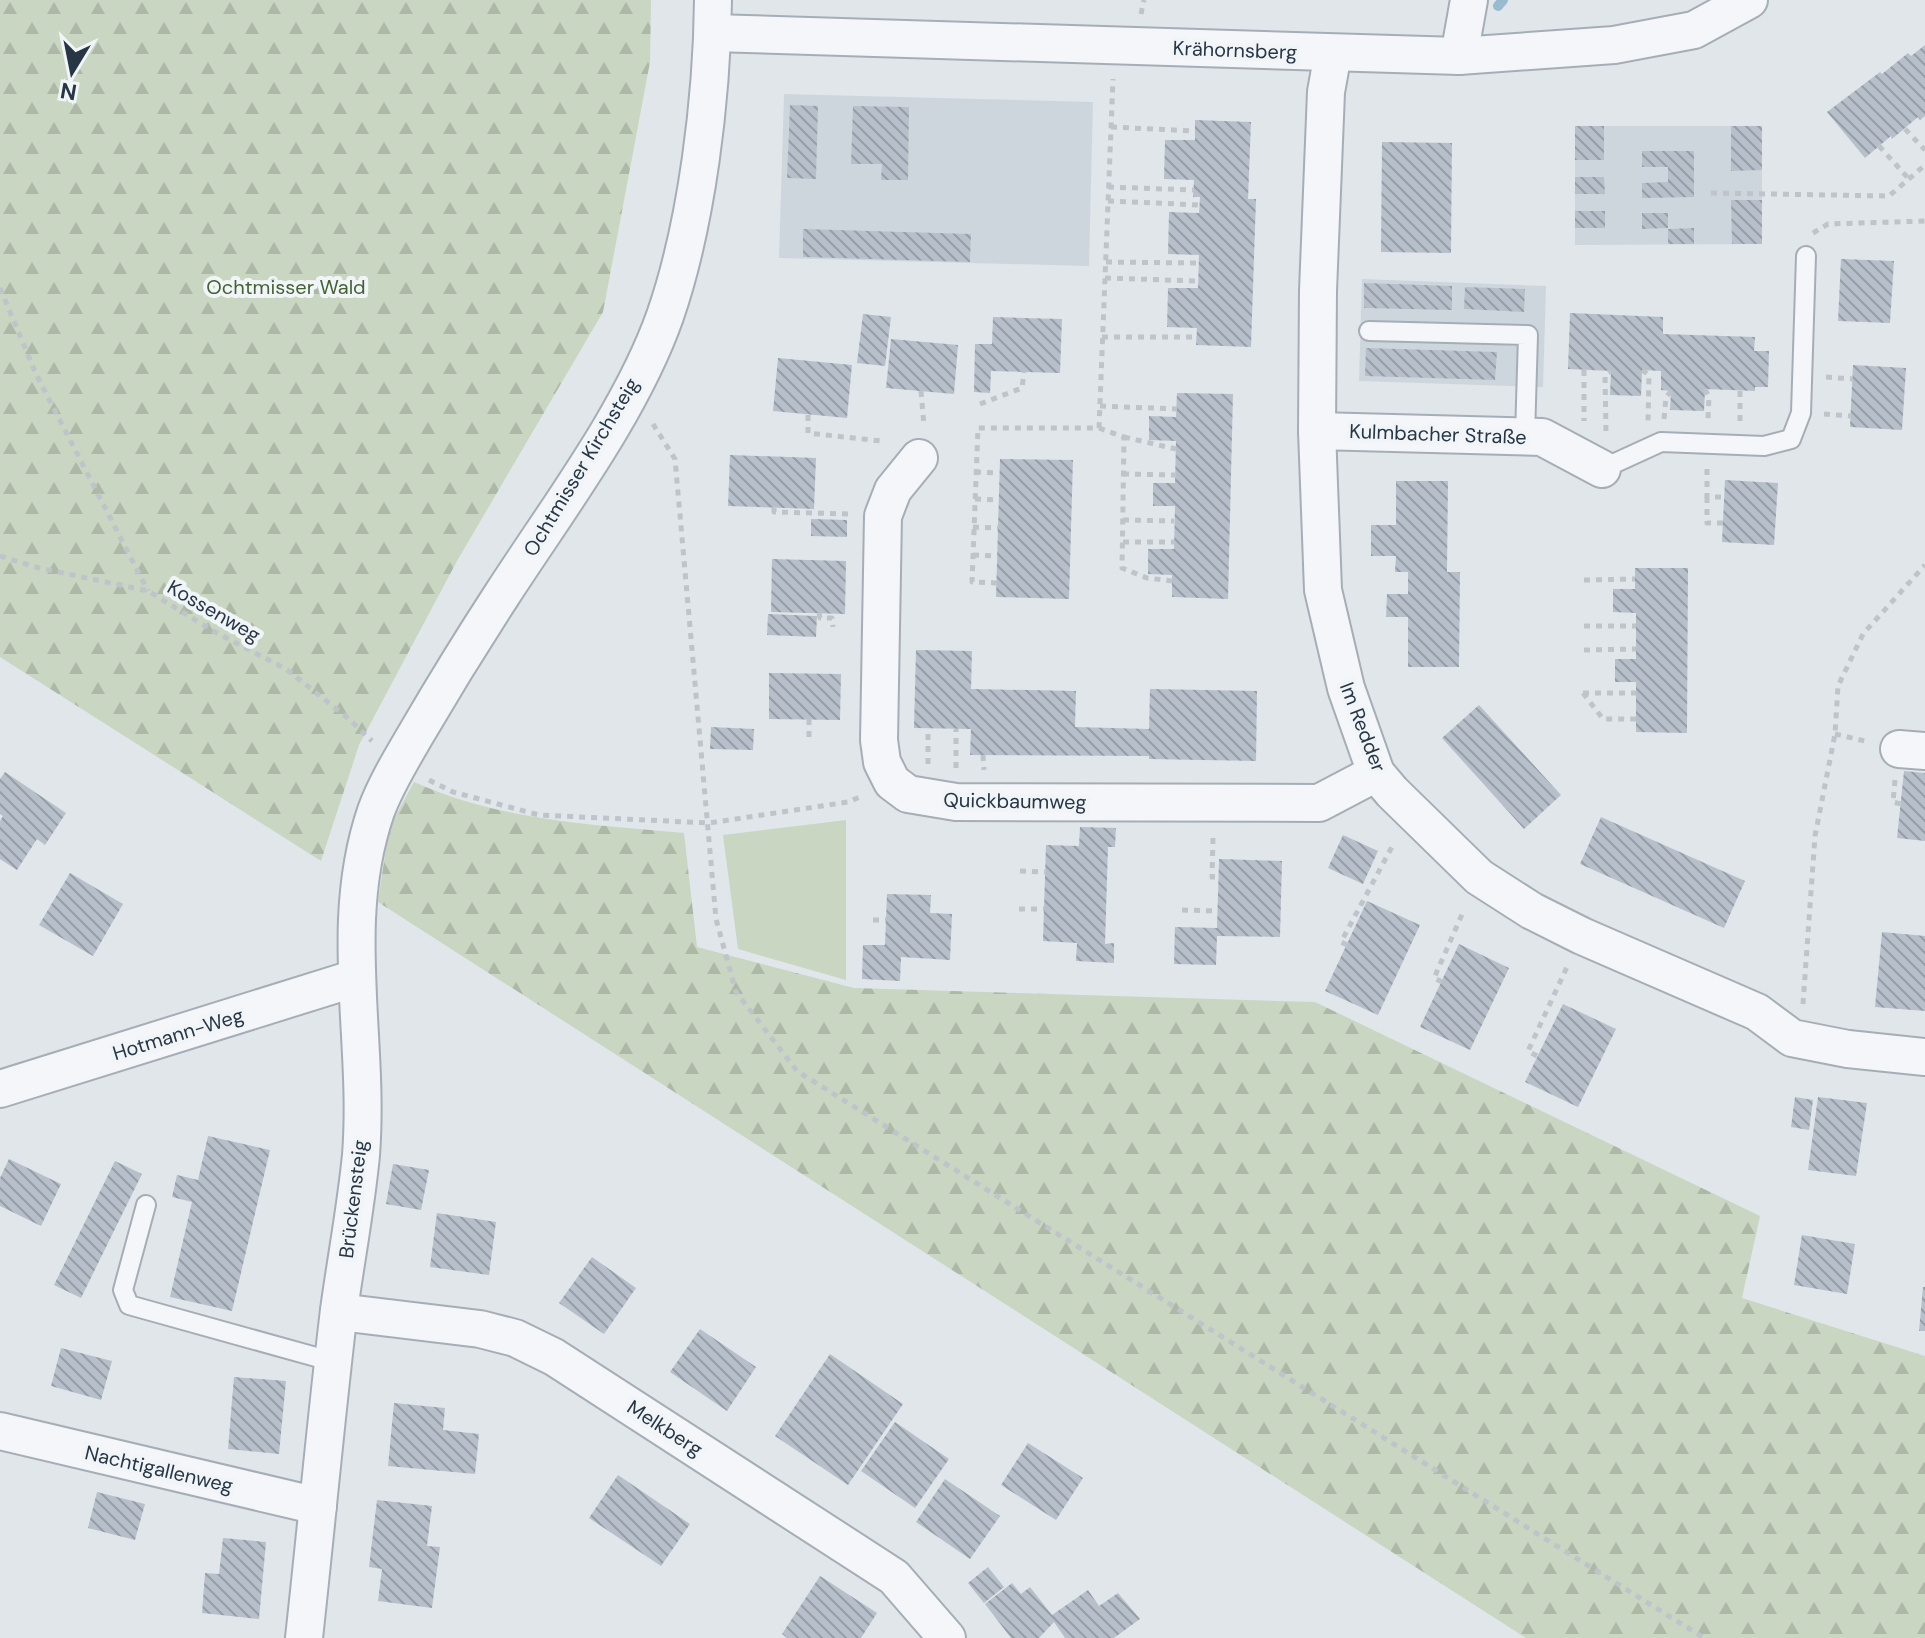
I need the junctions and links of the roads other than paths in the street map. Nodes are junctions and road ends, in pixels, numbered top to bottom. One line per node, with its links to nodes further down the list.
1 (1469, 0): 5 (street)
2 (1749, 0): 5 (street, Krähornsberg)
3 (713, 17): 4 (street, Krähornsberg); 12 (street, Ochtmisser Kirchsteig)
4 (1333, 53): 5 (street, Krähornsberg); 8 (street, Im Redder)
5 (1459, 56)
6 (1806, 256): 11 (lane)
7 (1369, 331): 9 (lane)
8 (1317, 431): 9 (street, Kulmbacher Straße); 13 (street, Im Redder)
9 (1525, 436): 11 (street, Kulmbacher Straße)
10 (919, 458): 13 (street, Quickbaumweg)
11 (1598, 465)
12 (398, 765): 14 (street, Brückensteig)
13 (1376, 773): 15 (street, Im Redder)
14 (356, 978): 16 (street, Hotmann-Weg); 18 (street, Brückensteig)
15 (1925, 1057)
16 (0, 1089)
17 (146, 1205): 19 (lane)
18 (339, 1312): 19 (street, Brückensteig); 23 (street, Melkberg)
19 (334, 1362): 21 (street, Brückensteig)
20 (0, 1431): 21 (street, Nachtigallenweg)
21 (318, 1506): 22 (street, Brückensteig)
22 (304, 1638)
23 (947, 1638)

